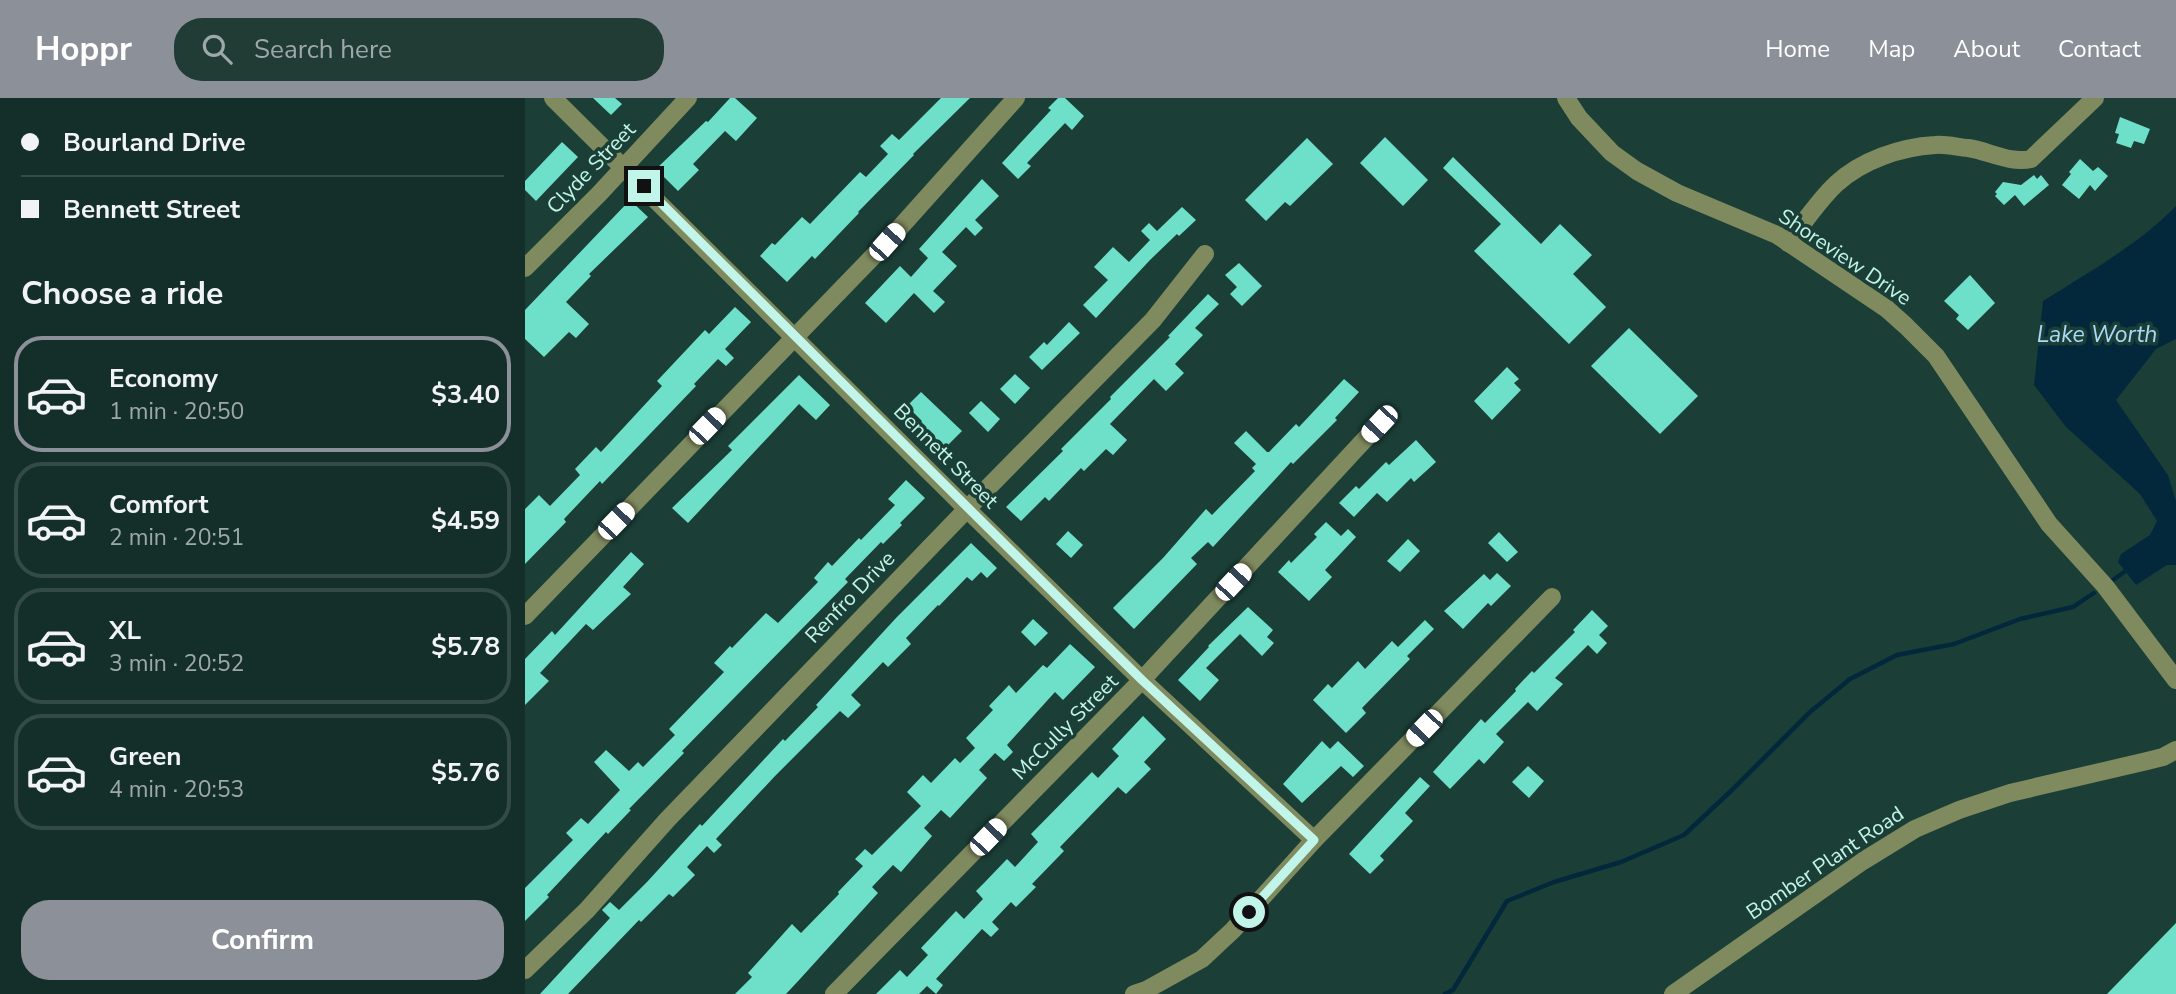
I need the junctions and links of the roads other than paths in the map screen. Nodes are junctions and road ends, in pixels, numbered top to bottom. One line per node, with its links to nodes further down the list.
1 (553, 98): 6 (street, Bennett Street)
2 (688, 98): 6 (street, Clyde Street)
3 (1016, 98): 10 (street)
4 (1566, 98): 7 (street, Shoreview Drive)
5 (2095, 98): 7 (street)
6 (625, 167): 9 (street, Clyde Street); 10 (street, Bennett Street)
7 (1788, 243): 16 (street, Shoreview Drive)
8 (1205, 254): 12 (street, Renfro Drive)
9 (525, 268)
10 (796, 337): 12 (street, Bennett Street); 14 (street)
11 (1379, 424): 15 (street, McCully Street)
12 (967, 509): 15 (street, Bennett Street); 19 (street, Renfro Drive)
13 (1552, 597): 18 (street)
14 (525, 616)
15 (1142, 680): 18 (street, Bennett Street); 20 (street, McCully Street)
16 (2176, 680)
17 (2176, 750): 22 (street, Bomber Plant Road)
18 (1314, 840): 21 (street)
19 (525, 970)
20 (834, 994)
21 (1134, 994)
22 (1673, 994)

